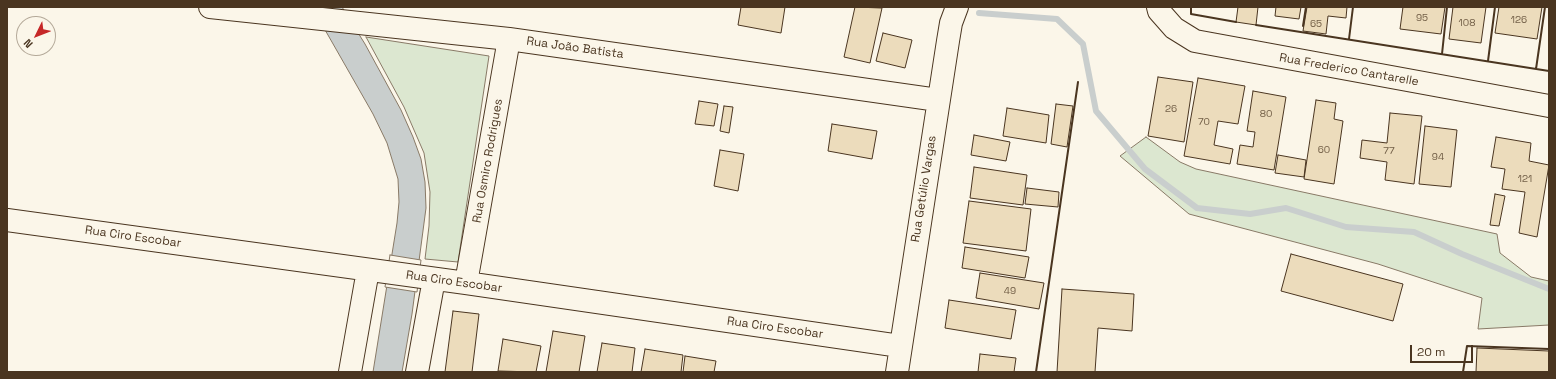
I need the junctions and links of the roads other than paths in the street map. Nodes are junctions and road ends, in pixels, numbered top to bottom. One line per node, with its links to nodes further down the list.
1 (210, 7): 4 (street, Rua João Batista)
2 (957, 7): 5 (street, Rua Getúlio Vargas)
3 (1159, 9): 6 (street, Rua Frederico Cantarelle)
4 (509, 39): 5 (street, Rua João Batista); 10 (street, Rua Osmiro Rodrigues)
5 (938, 100): 11 (street, Rua Getúlio Vargas)
6 (1549, 106)
7 (7, 220): 8 (street, Rua Ciro Escobar)
8 (376, 272): 9 (street, Rua Ciro Escobar); 12 (street)
9 (426, 278): 10 (street, Rua Ciro Escobar); 13 (street)
10 (466, 283): 11 (street, Rua Ciro Escobar)
11 (900, 346): 14 (street, Rua Getúlio Vargas)
12 (350, 372)
13 (417, 372)
14 (897, 372)

